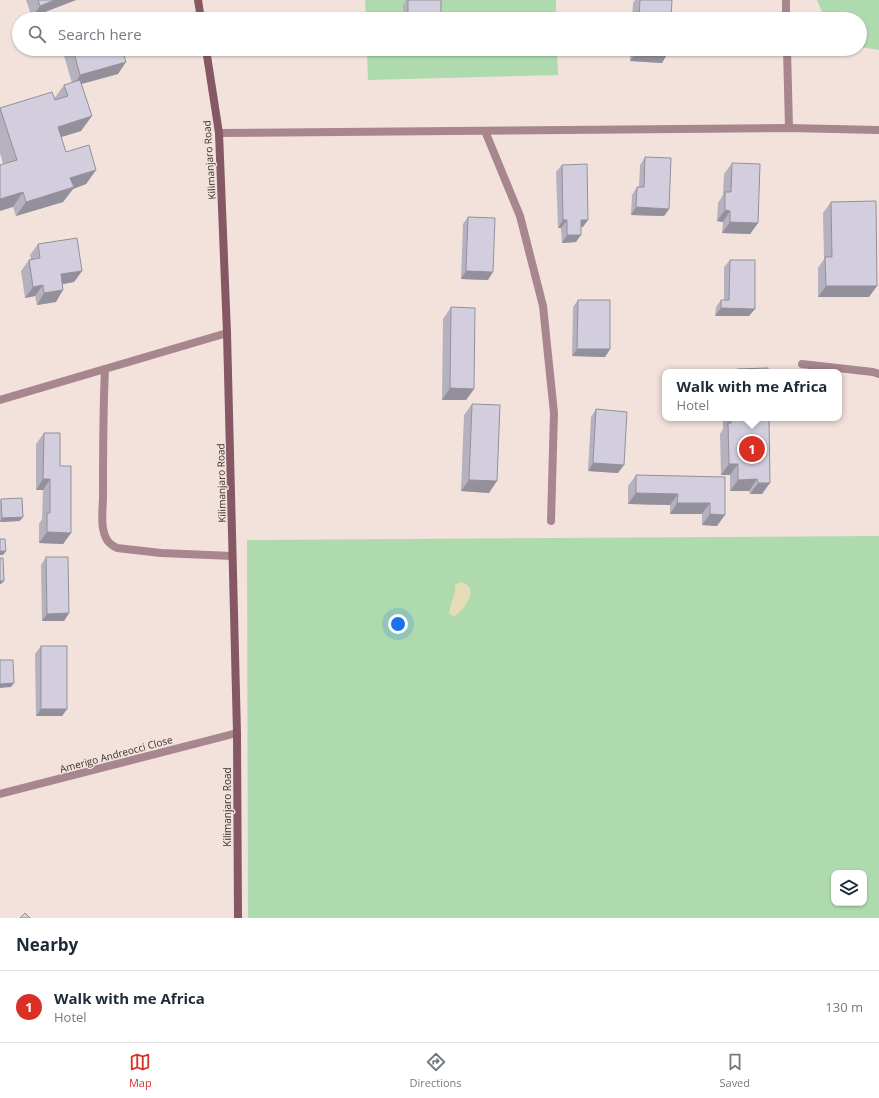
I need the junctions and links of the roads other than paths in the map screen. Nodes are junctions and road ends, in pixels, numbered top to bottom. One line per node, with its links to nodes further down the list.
1 (198, 0): 3 (main road)
2 (786, 0): 4 (street)
3 (200, 12)
4 (786, 12)
5 (207, 56): 10 (main road, Kilimanjaro Road)
6 (787, 56): 7 (street)
7 (789, 128): 8 (street); 9 (street)
8 (879, 130)
9 (485, 131): 10 (street); 16 (street)
10 (219, 133): 11 (main road, Kilimanjaro Road)
11 (227, 333): 13 (street); 17 (main road, Kilimanjaro Road)
12 (802, 364): 14 (street)
13 (105, 369): 15 (street); 17 (street)
14 (879, 374)
15 (0, 400)
16 (551, 521)
17 (232, 556): 18 (main road, Kilimanjaro Road)
18 (237, 733): 19 (street, Amerigo Andreocci Close); 20 (main road, Kilimanjaro Road)
19 (0, 794)
20 (238, 918)

